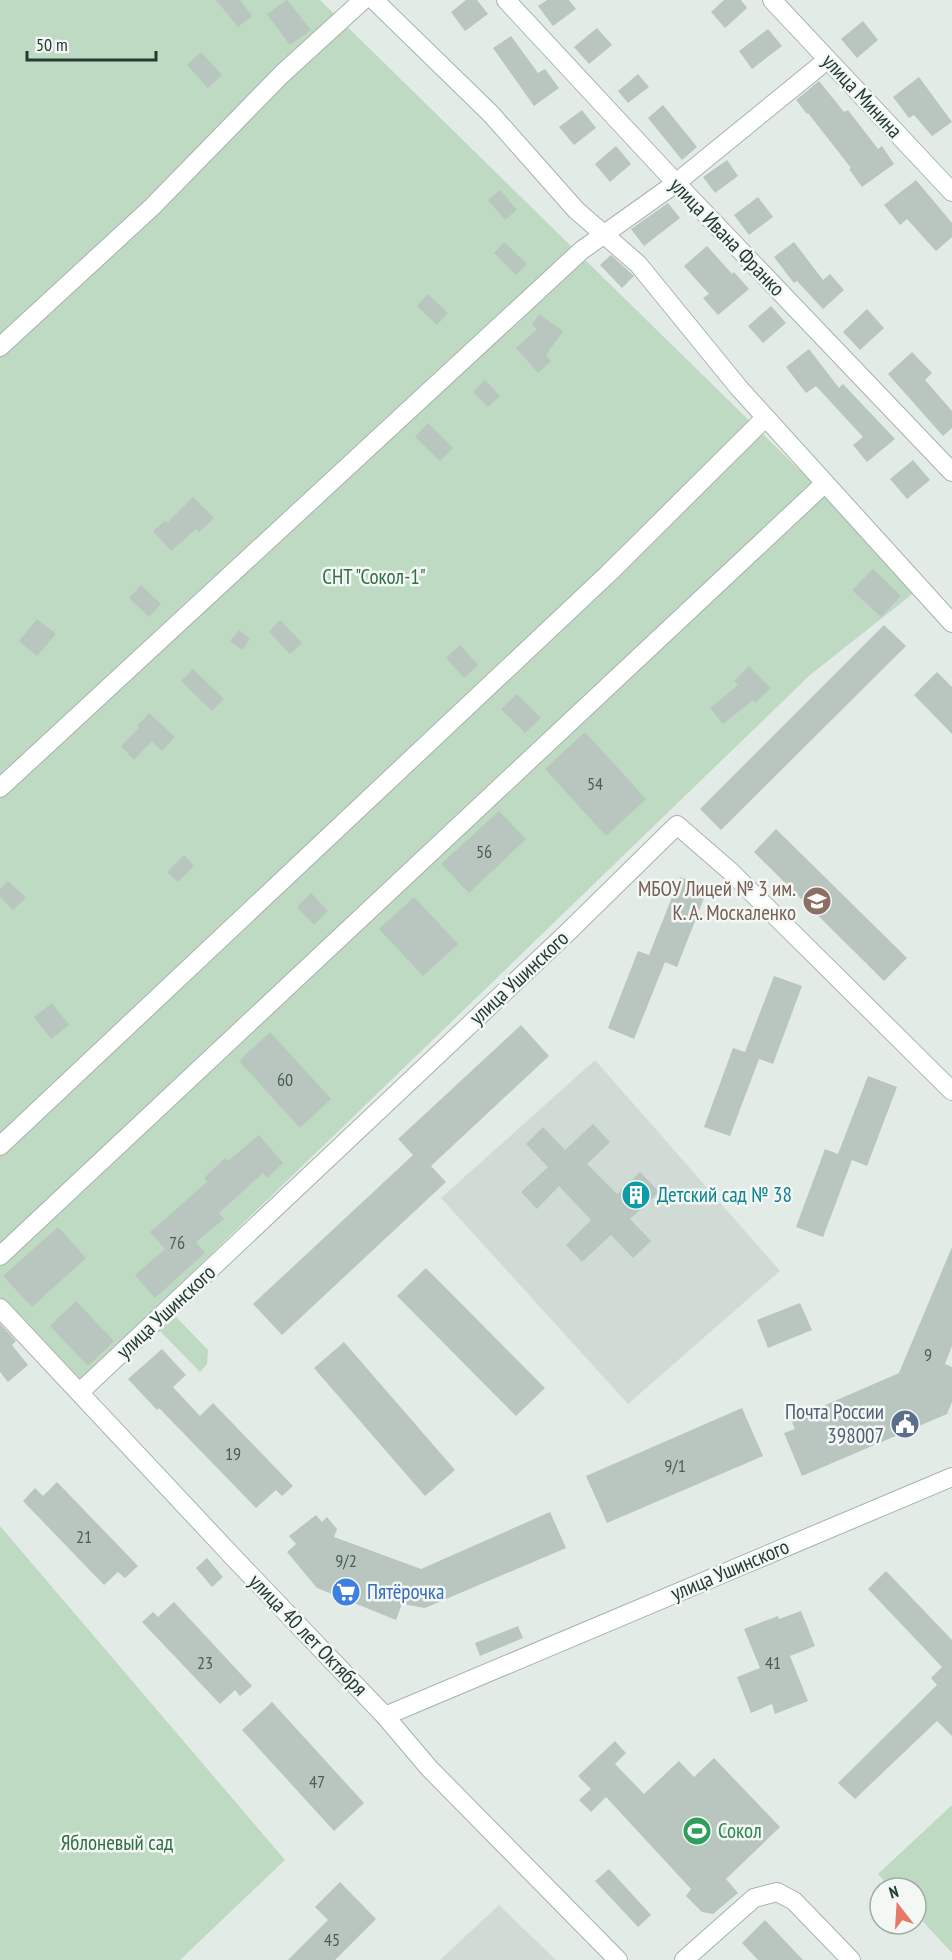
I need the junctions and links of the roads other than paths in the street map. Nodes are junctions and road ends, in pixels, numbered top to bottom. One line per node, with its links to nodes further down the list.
1 (363, 0): 9 (street)
2 (374, 0): 8 (street)
3 (506, 0): 6 (street, улица Ивана Франко)
4 (772, 0): 5 (street, улица Минина)
5 (828, 60): 6 (street); 7 (street, улица Минина)
6 (676, 183): 8 (street); 11 (street, улица Ивана Франко)
7 (952, 192)
8 (603, 234): 10 (street); 14 (street)
9 (0, 347)
10 (765, 418): 12 (street); 16 (street)
11 (952, 472)
12 (824, 484): 13 (street); 17 (street)
13 (952, 623)
14 (0, 788)
15 (952, 1091): 19 (street, улица Ушинского)
16 (0, 1146)
17 (0, 1256)
18 (0, 1308): 19 (street, улица 40 лет Октября)
19 (80, 1392): 21 (street, улица 40 лет Октября)
20 (952, 1477): 21 (street, улица Ушинского)
21 (386, 1716): 22 (street, улица 40 лет Октября)
22 (618, 1960)
23 (684, 1960): 24 (street)
24 (851, 1960)

